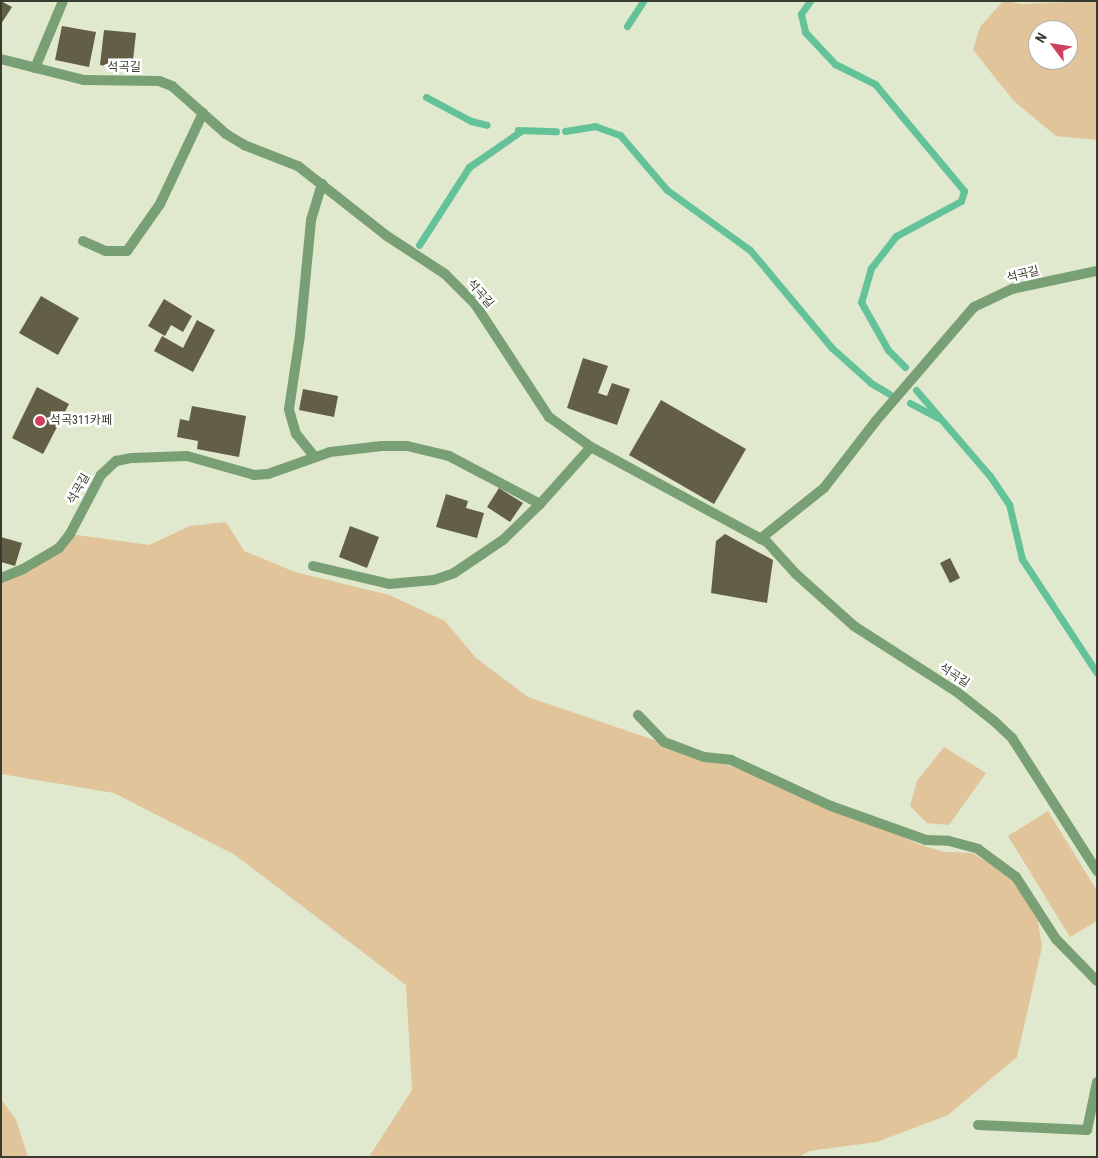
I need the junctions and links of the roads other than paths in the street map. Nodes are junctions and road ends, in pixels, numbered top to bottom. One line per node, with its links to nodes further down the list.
1 (63, 1): 3 (street)
2 (1, 60): 3 (street, 석곡길)
3 (35, 68): 4 (street, 석곡길)
4 (203, 114): 5 (street, 석곡길); 6 (street)
5 (322, 184): 8 (street, 석곡길); 9 (street)
6 (83, 241)
7 (1097, 272): 11 (street, 석곡길)
8 (591, 447): 10 (street); 11 (street, 석곡길)
9 (314, 456): 10 (street, 석곡길); 13 (street, 석곡길)
10 (540, 504): 12 (street)
11 (760, 538): 15 (street, 석곡길)
12 (313, 566)
13 (1, 578)
14 (638, 716): 16 (street)
15 (1097, 872)
16 (1097, 981)
17 (1097, 1082): 18 (street)
18 (978, 1125)

